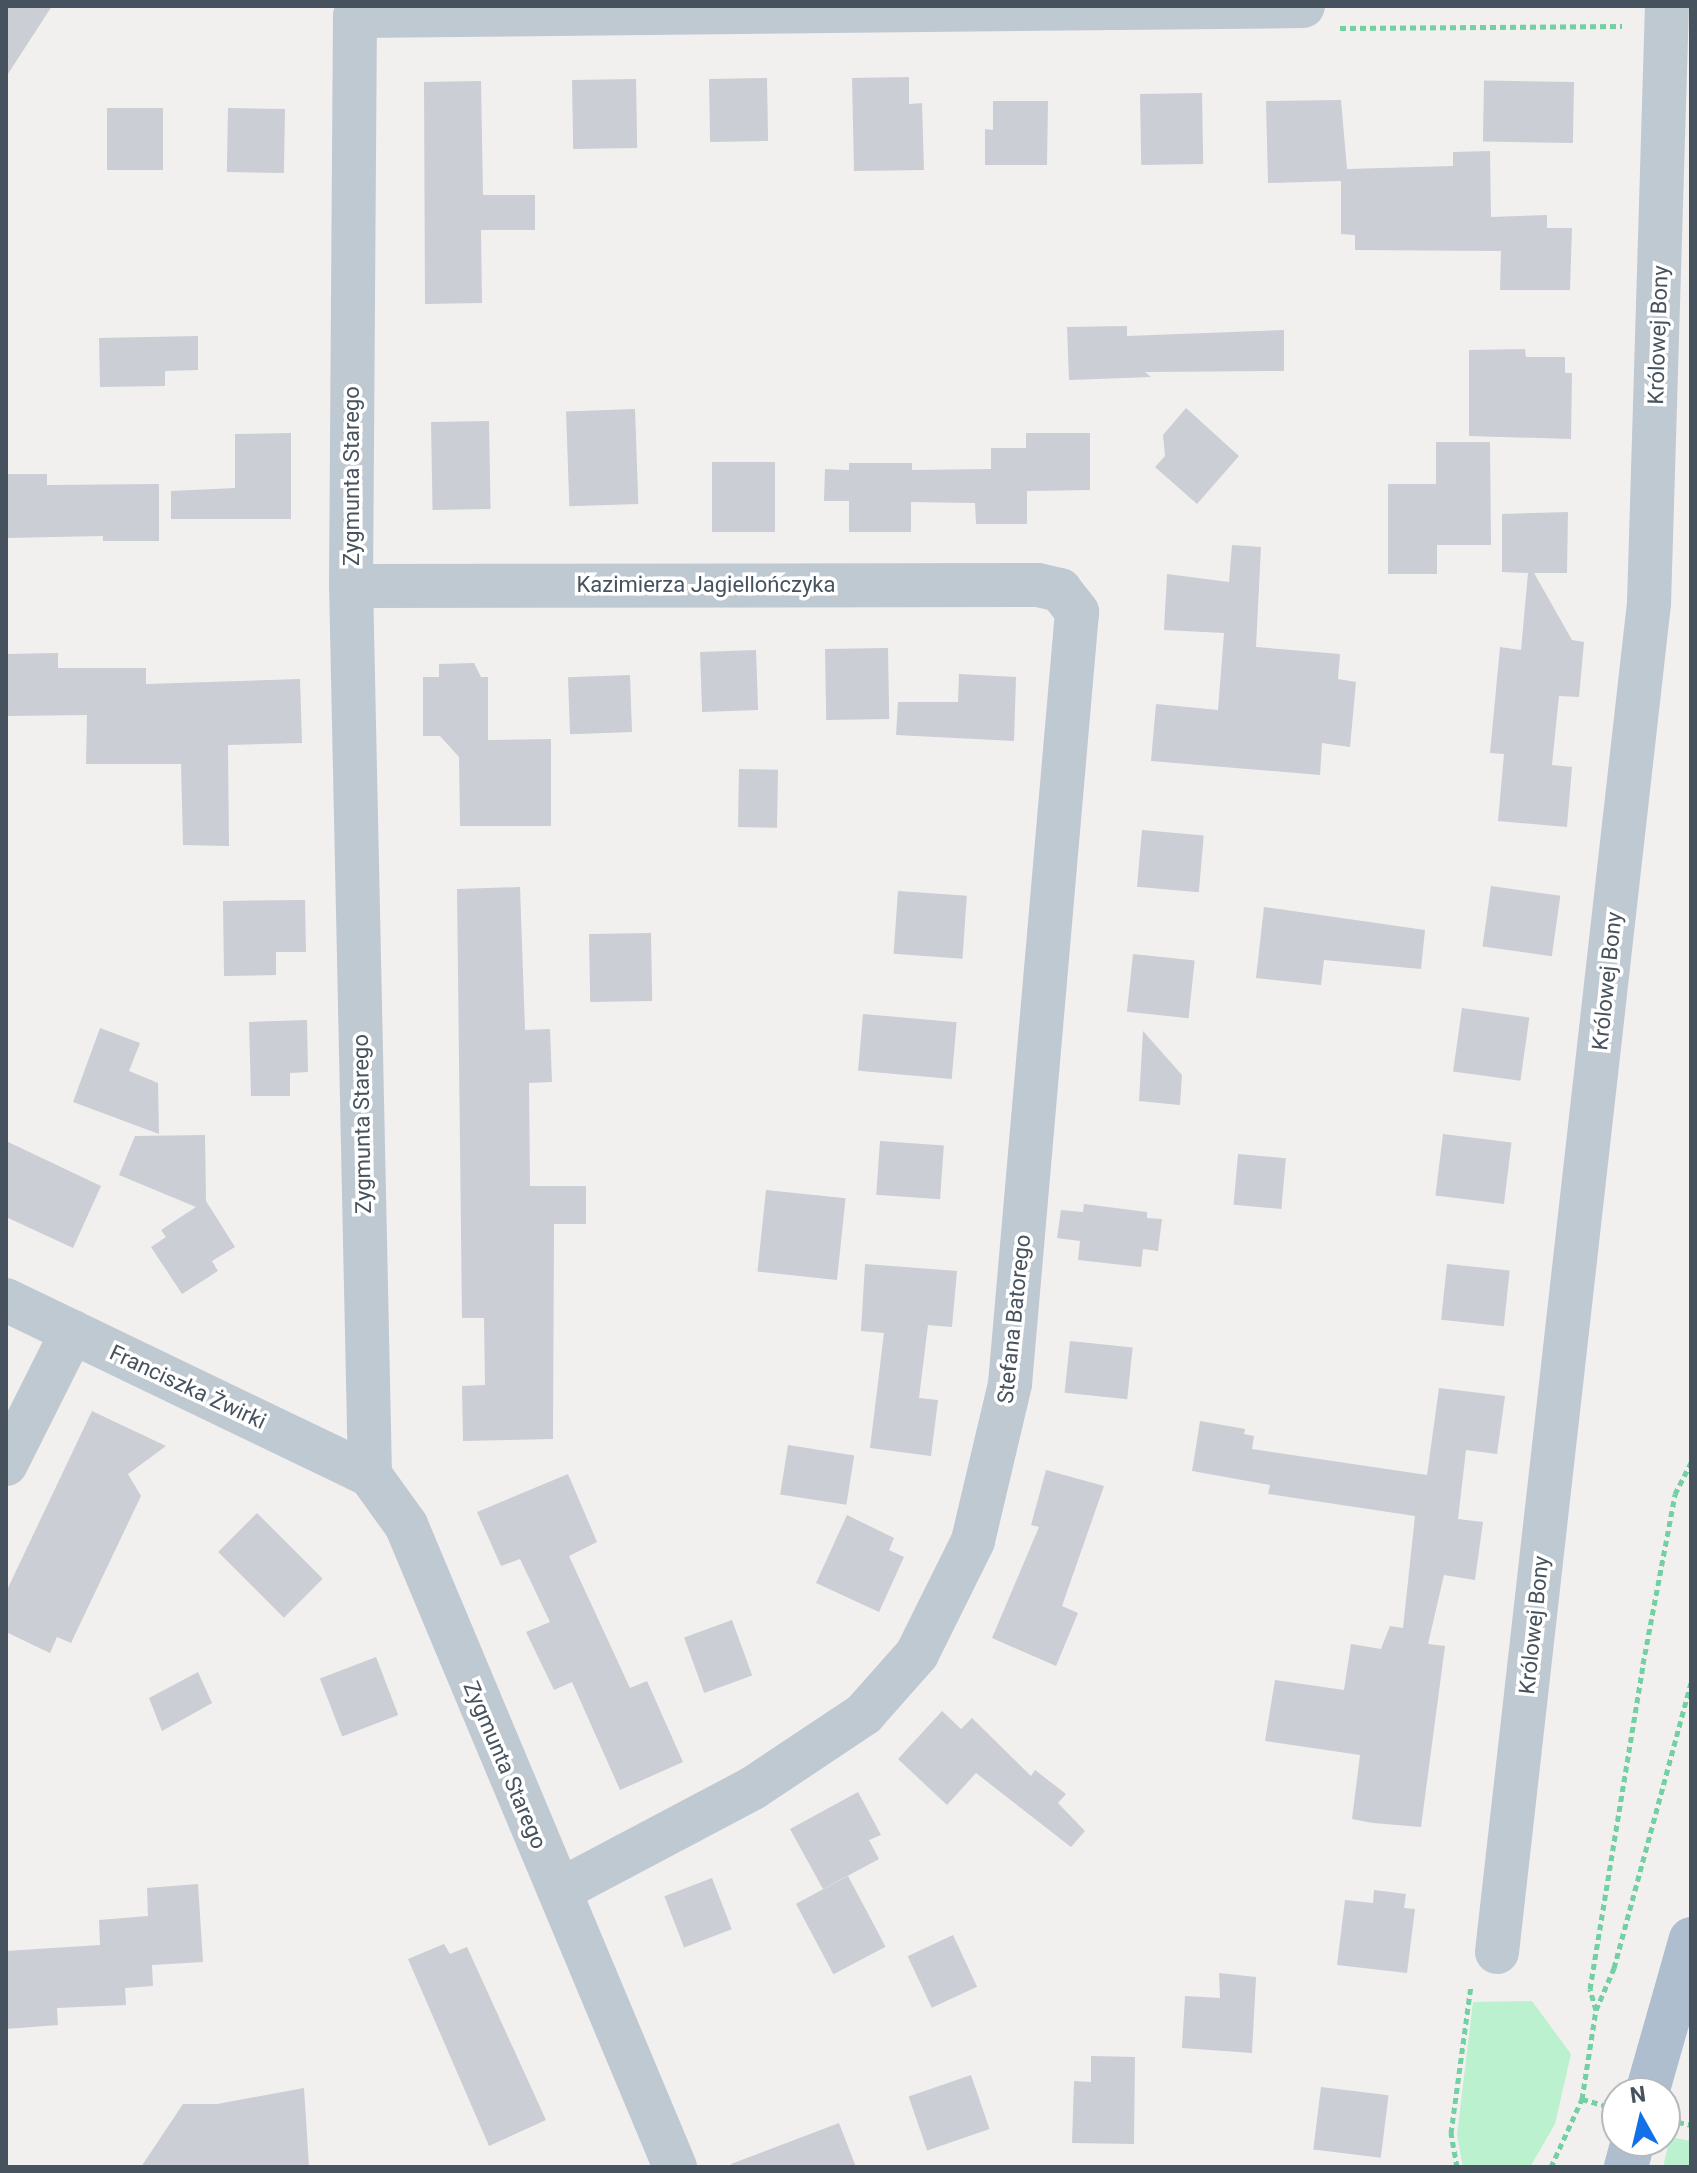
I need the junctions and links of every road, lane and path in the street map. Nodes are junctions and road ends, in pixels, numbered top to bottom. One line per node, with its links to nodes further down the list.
1 (1303, 6): 3 (street, Zygmunta Starego)
2 (1667, 6): 13 (street, Królowej Bony)
3 (351, 586): 4 (street, Kazimierza Jagiellończyka); 9 (street, Zygmunta Starego)
4 (1060, 590): 11 (street, Stefana Batorego)
5 (6, 1300): 6 (street, Franciszka Żwirki)
6 (72, 1332): 8 (street); 9 (street, Franciszka Żwirki)
7 (1691, 1462): 14 (path)
8 (6, 1464)
9 (370, 1475): 11 (street, Zygmunta Starego)
10 (1691, 1683): 14 (path)
11 (560, 1890): 18 (street, Zygmunta Starego)
12 (1691, 1939): 15 (main road)
13 (1485, 1961): 19 (path)
14 (1596, 2010): 16 (path)
15 (1652, 2077)
16 (1582, 2099): 17 (path); 20 (path)
17 (1601, 2104)
18 (675, 2167)
19 (1457, 2167)
20 (1551, 2167)

